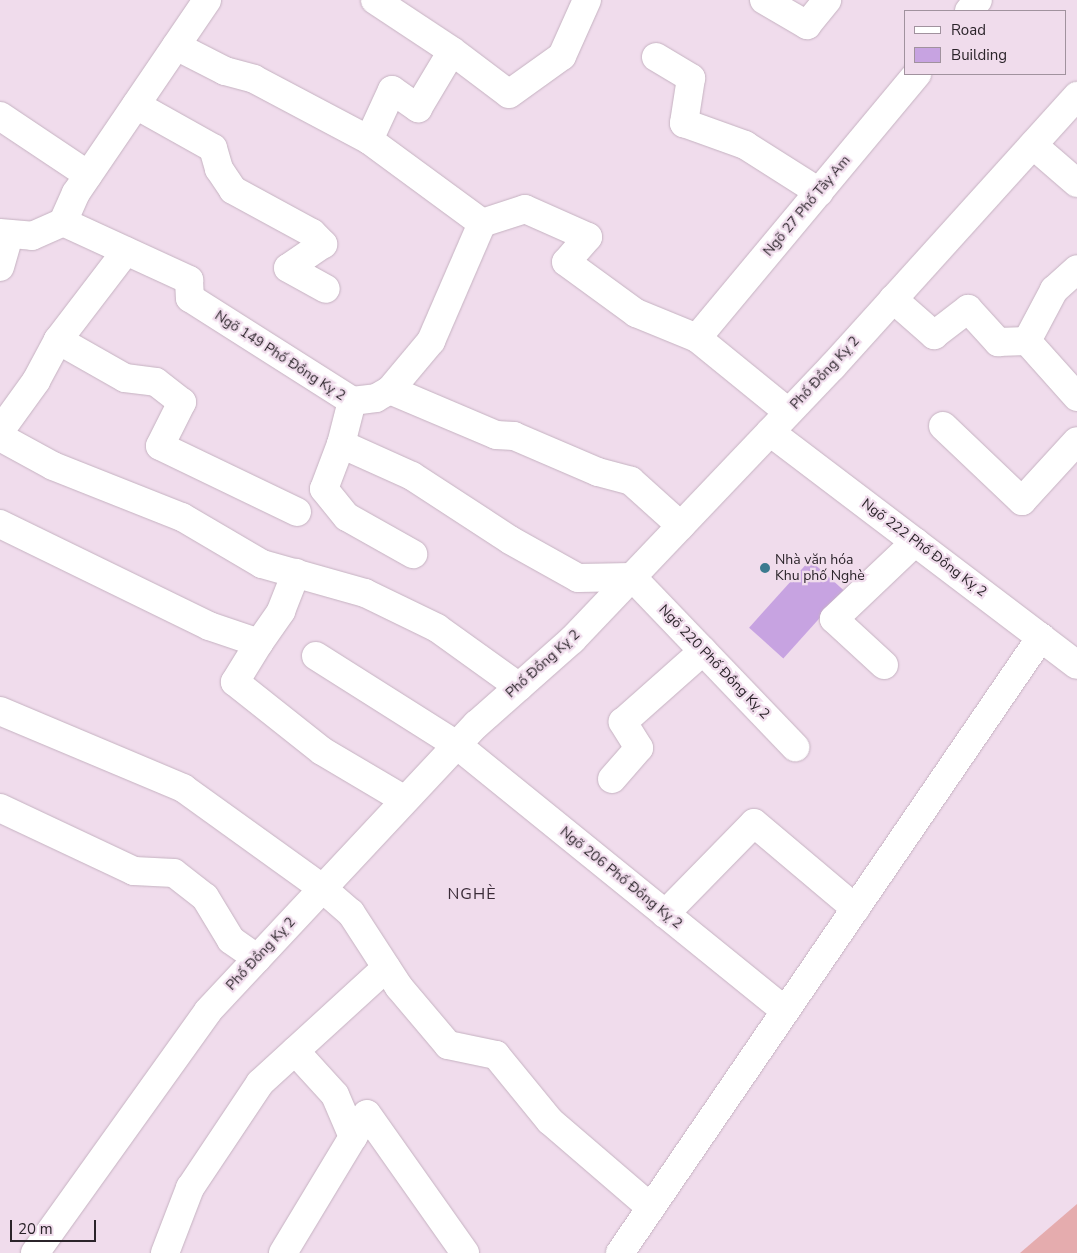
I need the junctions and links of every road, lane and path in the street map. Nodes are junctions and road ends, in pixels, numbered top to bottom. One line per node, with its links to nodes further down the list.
1 (207, 0): 8 (street)
2 (375, 0): 9 (street)
3 (587, 0): 9 (street)
4 (764, 0): 5 (street)
5 (827, 0)
6 (978, 0): 7 (street)
7 (970, 10)
8 (176, 46): 13 (street); 15 (street)
9 (452, 50): 15 (street)
10 (656, 56): 19 (street)
11 (916, 75): 19 (street, Ngõ 27 Phố Tây Am)
12 (1077, 96): 16 (street, Phố Đồng Kỵ 2)
13 (136, 105): 17 (street); 26 (street)
14 (0, 116): 17 (street)
15 (369, 140): 21 (street)
16 (1033, 145): 18 (street); 27 (street, Phố Đồng Kỵ 2)
17 (88, 175): 20 (street)
18 (1077, 183)
19 (819, 192): 28 (street, Ngõ 27 Phố Tây Am)
20 (64, 222): 22 (street); 23 (street, Ngõ 149 Phố Đồng Kỵ 2)
21 (482, 223): 28 (street, Ngõ 222 Phố Đồng Kỵ 2); 31 (street)
22 (4, 234): 24 (street)
23 (126, 251): 29 (street); 33 (street, Ngõ 149 Phố Đồng Kỵ 2)
24 (0, 267)
25 (1077, 269): 30 (street)
26 (326, 290)
27 (893, 299): 30 (street); 34 (street, Phố Đồng Kỵ 2)
28 (697, 338): 34 (street, Ngõ 222 Phố Đồng Kỵ 2)
29 (58, 340): 36 (street); 40 (street)
30 (1027, 340): 32 (street)
31 (390, 390): 33 (street, Ngõ 149 Phố Đồng Kỵ 2); 42 (street)
32 (1077, 396)
33 (352, 401): 39 (street)
34 (779, 422): 42 (street, Phố Đồng Kỵ 2); 43 (street, Ngõ 222 Phố Đồng Kỵ 2)
35 (943, 426): 38 (street)
36 (0, 431)
37 (0, 437): 45 (street)
38 (1077, 441)
39 (342, 444): 44 (street); 46 (street)
40 (297, 512)
41 (0, 524): 48 (street)
42 (681, 526): 46 (street, Phố Đồng Kỵ 2)
43 (915, 542): 47 (street, Ngõ 222 Phố Đồng Kỵ 2); 51 (street)
44 (414, 554)
45 (296, 573): 48 (street); 53 (street)
46 (632, 577): 49 (street, Ngõ 220 Phố Đồng Kỵ 2); 53 (street, Phố Đồng Kỵ 2)
47 (1041, 637): 52 (street, Ngõ 222 Phố Đồng Kỵ 2); 61 (street)
48 (259, 643): 58 (street)
49 (703, 650): 56 (street, Ngõ 220 Phố Đồng Kỵ 2); 57 (street)
50 (316, 656): 55 (street, Ngõ 206 Phố Đồng Kỵ 2)
51 (884, 665)
52 (1077, 665)
53 (519, 687): 55 (street, Phố Đồng Kỵ 2)
54 (0, 711): 60 (street)
55 (456, 745): 58 (street, Phố Đồng Kỵ 2); 62 (street, Ngõ 206 Phố Đồng Kỵ 2)
56 (796, 748)
57 (612, 779)
58 (405, 800): 60 (street, Phố Đồng Kỵ 2)
59 (0, 808): 63 (street)
60 (322, 888): 63 (street, Phố Đồng Kỵ 2); 64 (street)
61 (856, 909): 62 (street); 65 (street)
62 (665, 914): 65 (street, Ngõ 206 Phố Đồng Kỵ 2)
63 (257, 958): 69 (street, Phố Đồng Kỵ 2)
64 (386, 968): 66 (street); 68 (street)
65 (785, 1011): 68 (street)
66 (295, 1051): 67 (street); 70 (street)
67 (353, 1137): 71 (street); 72 (street)
68 (651, 1208): 73 (street)
69 (35, 1253)
70 (165, 1253)
71 (283, 1253)
72 (465, 1253)
73 (620, 1253)

